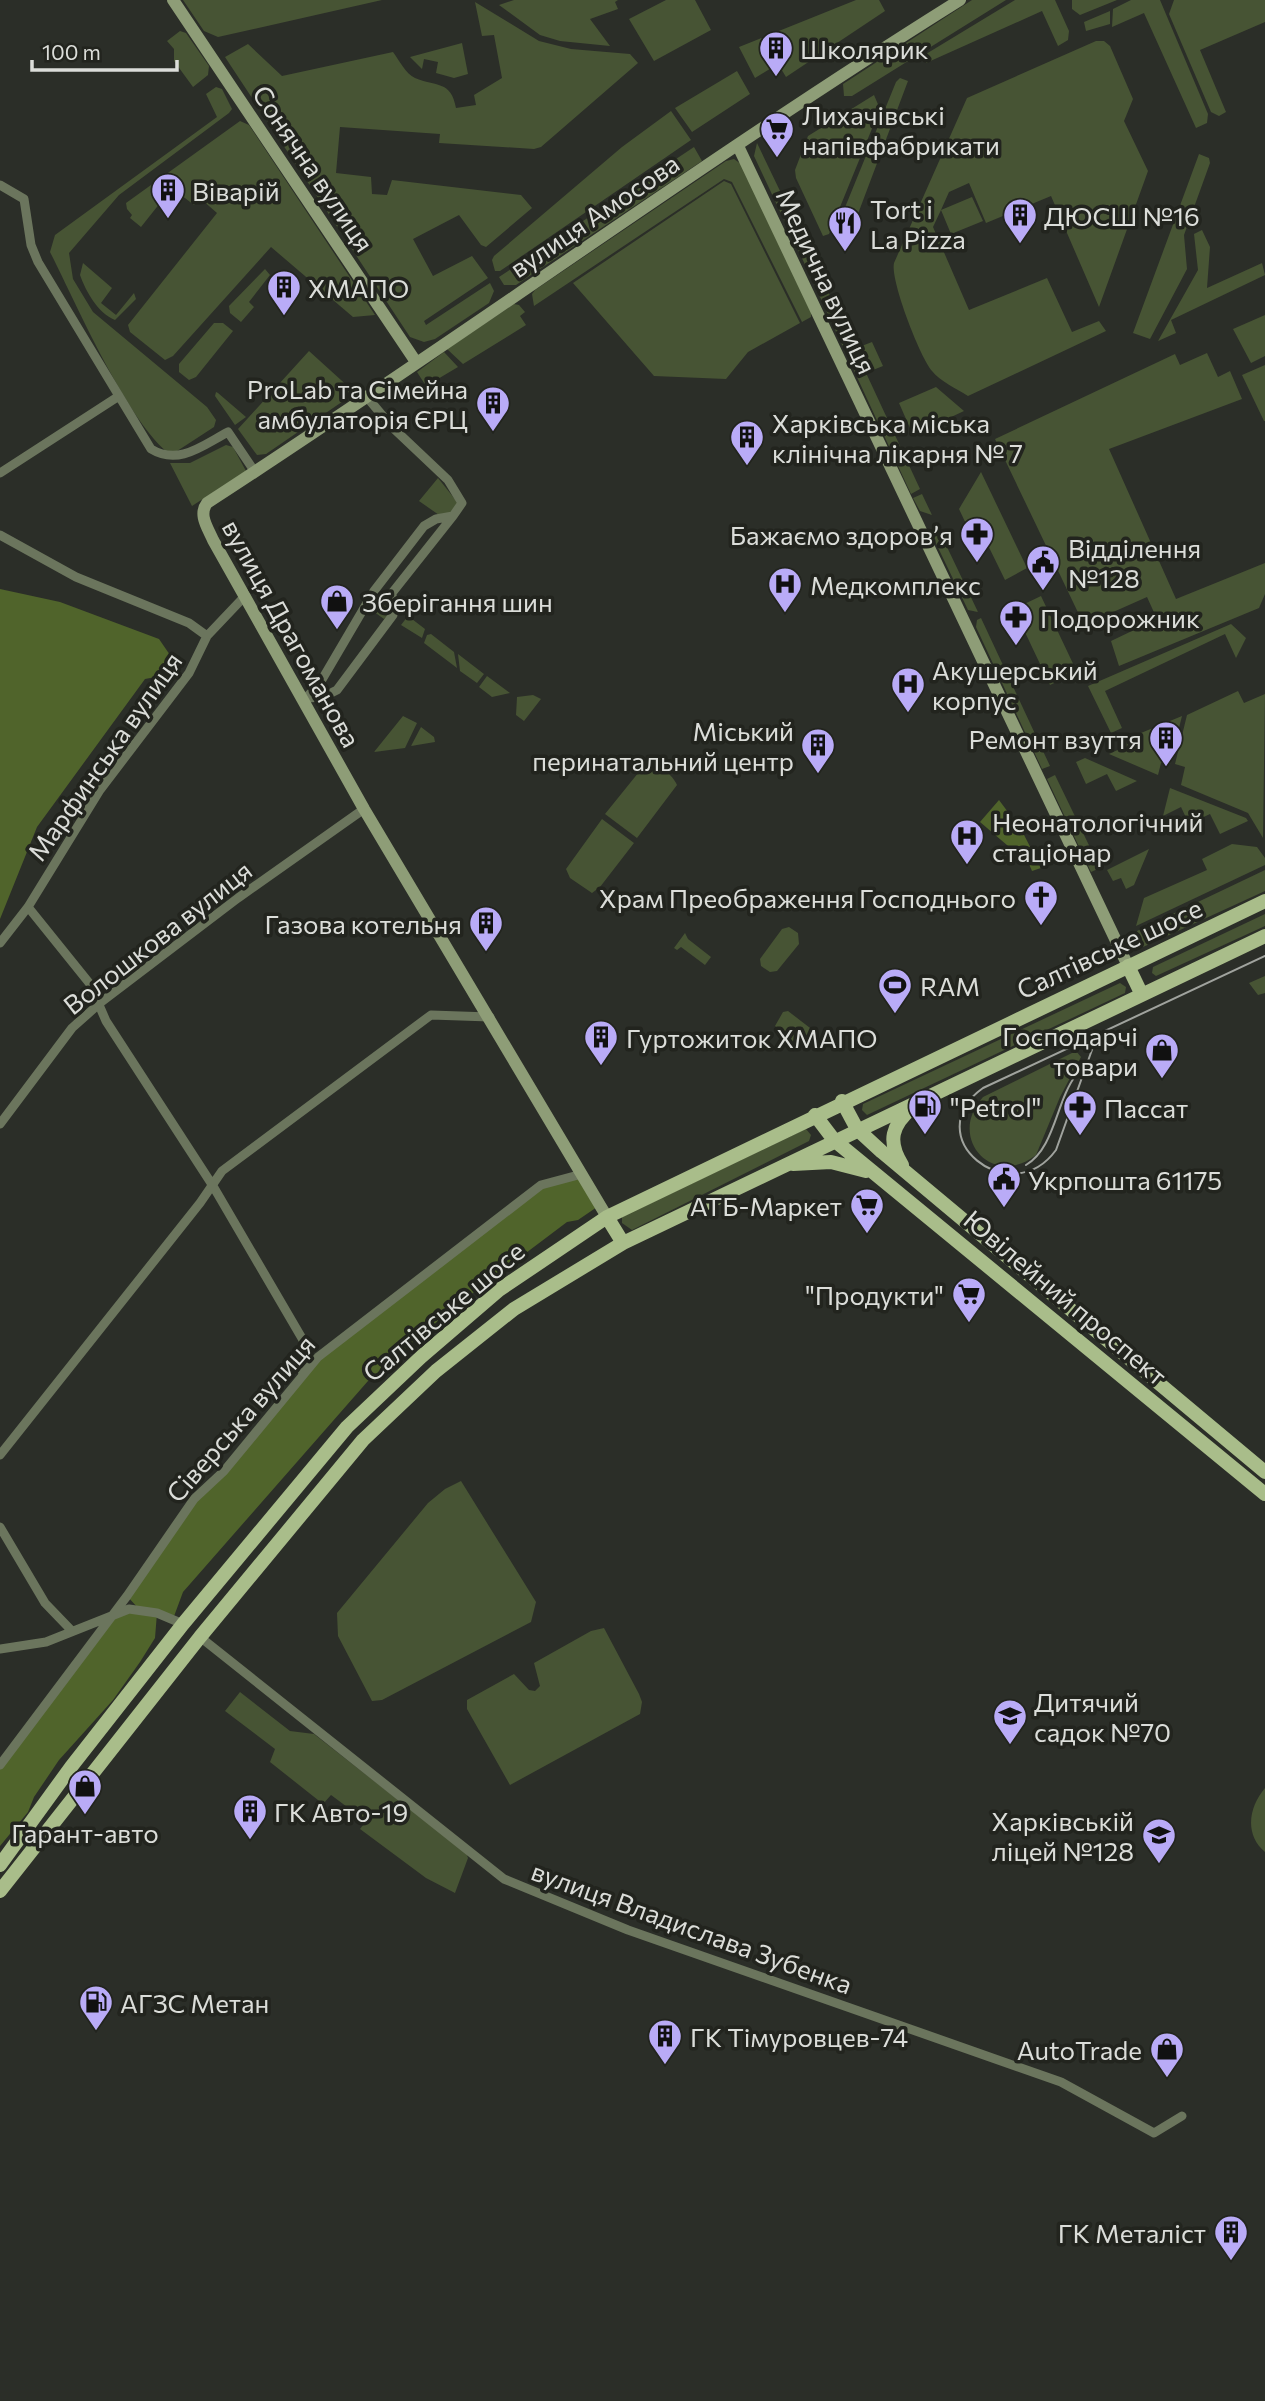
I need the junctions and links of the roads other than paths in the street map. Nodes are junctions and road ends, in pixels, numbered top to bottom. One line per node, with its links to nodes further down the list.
1 (173, 0): 5 (street, Сонячна вулиця)
2 (960, 0): 3 (street, вулиця Амосова)
3 (738, 146): 5 (street, вулиця Амосова); 20 (street, Медична вулиця)
4 (0, 185): 6 (street)
5 (416, 362): 7 (street, вулиця Амосова)
6 (119, 396): 8 (street); 9 (street)
7 (366, 396): 8 (street, вулиця Амосова); 10 (street)
8 (255, 472): 12 (street, вулиця Драгоманова)
9 (0, 473)
10 (453, 516): 14 (street); 14 (street)
11 (0, 535): 13 (street)
12 (244, 597): 13 (street, Марфинська вулиця); 14 (street, вулиця Драгоманова)
13 (207, 635): 17 (street, Марфинська вулиця)
14 (305, 699): 15 (street, вулиця Драгоманова)
15 (364, 809): 22 (street, Волошкова вулиця); 23 (street, вулиця Драгоманова)
16 (1265, 901): 20 (main road, Салтівське шосе)
17 (28, 907): 19 (street, Марфинська вулиця); 22 (street)
18 (1265, 936): 21 (main road, Салтівське шосе)
19 (0, 943)
20 (1128, 966): 21 (main road); 25 (main road, Салтівське шосе)
21 (1141, 993): 24 (main road, Салтівське шосе)
22 (100, 1003): 27 (street, Волошкова вулиця); 34 (street)
23 (490, 1017): 32 (street, вулиця Драгоманова); 34 (street)
24 (923, 1098): 28 (main road, Салтівське шосе); 31 (main road)
25 (842, 1101): 26 (main road, Салтівське шосе); 28 (main road)
26 (816, 1115): 29 (main road, Ювілейний проспект); 35 (main road, Салтівське шосе)
27 (0, 1124)
28 (857, 1129): 29 (main road, Салтівське шосе); 31 (main road, Ювілейний проспект)
29 (834, 1140): 30 (main road, Салтівське шосе); 33 (main road, Ювілейний проспект)
30 (781, 1165): 33 (main road); 36 (main road, Салтівське шосе)
31 (906, 1172): 39 (main road, Ювілейний проспект)
32 (582, 1174): 35 (street, вулиця Драгоманова); 37 (street, Сіверська вулиця)
33 (883, 1179): 40 (main road, Ювілейний проспект)
34 (213, 1186): 37 (street); 38 (street)
35 (607, 1216): 36 (main road); 43 (main road, Салтівське шосе)
36 (623, 1243): 45 (main road, Салтівське шосе)
37 (298, 1381): 42 (street, Сіверська вулиця)
38 (0, 1455)
39 (1265, 1472)
40 (1265, 1494)
41 (0, 1527): 44 (street)
42 (114, 1612): 43 (street); 44 (street); 47 (street, Сіверська вулиця)
43 (183, 1624): 45 (main road); 48 (main road, Салтівське шосе)
44 (71, 1630): 46 (street)
45 (200, 1637): 49 (main road, Салтівське шосе); 50 (street, вулиця Владислава Зубенка)
46 (0, 1649)
47 (0, 1765)
48 (0, 1865)
49 (0, 1891)
50 (1182, 2116)

